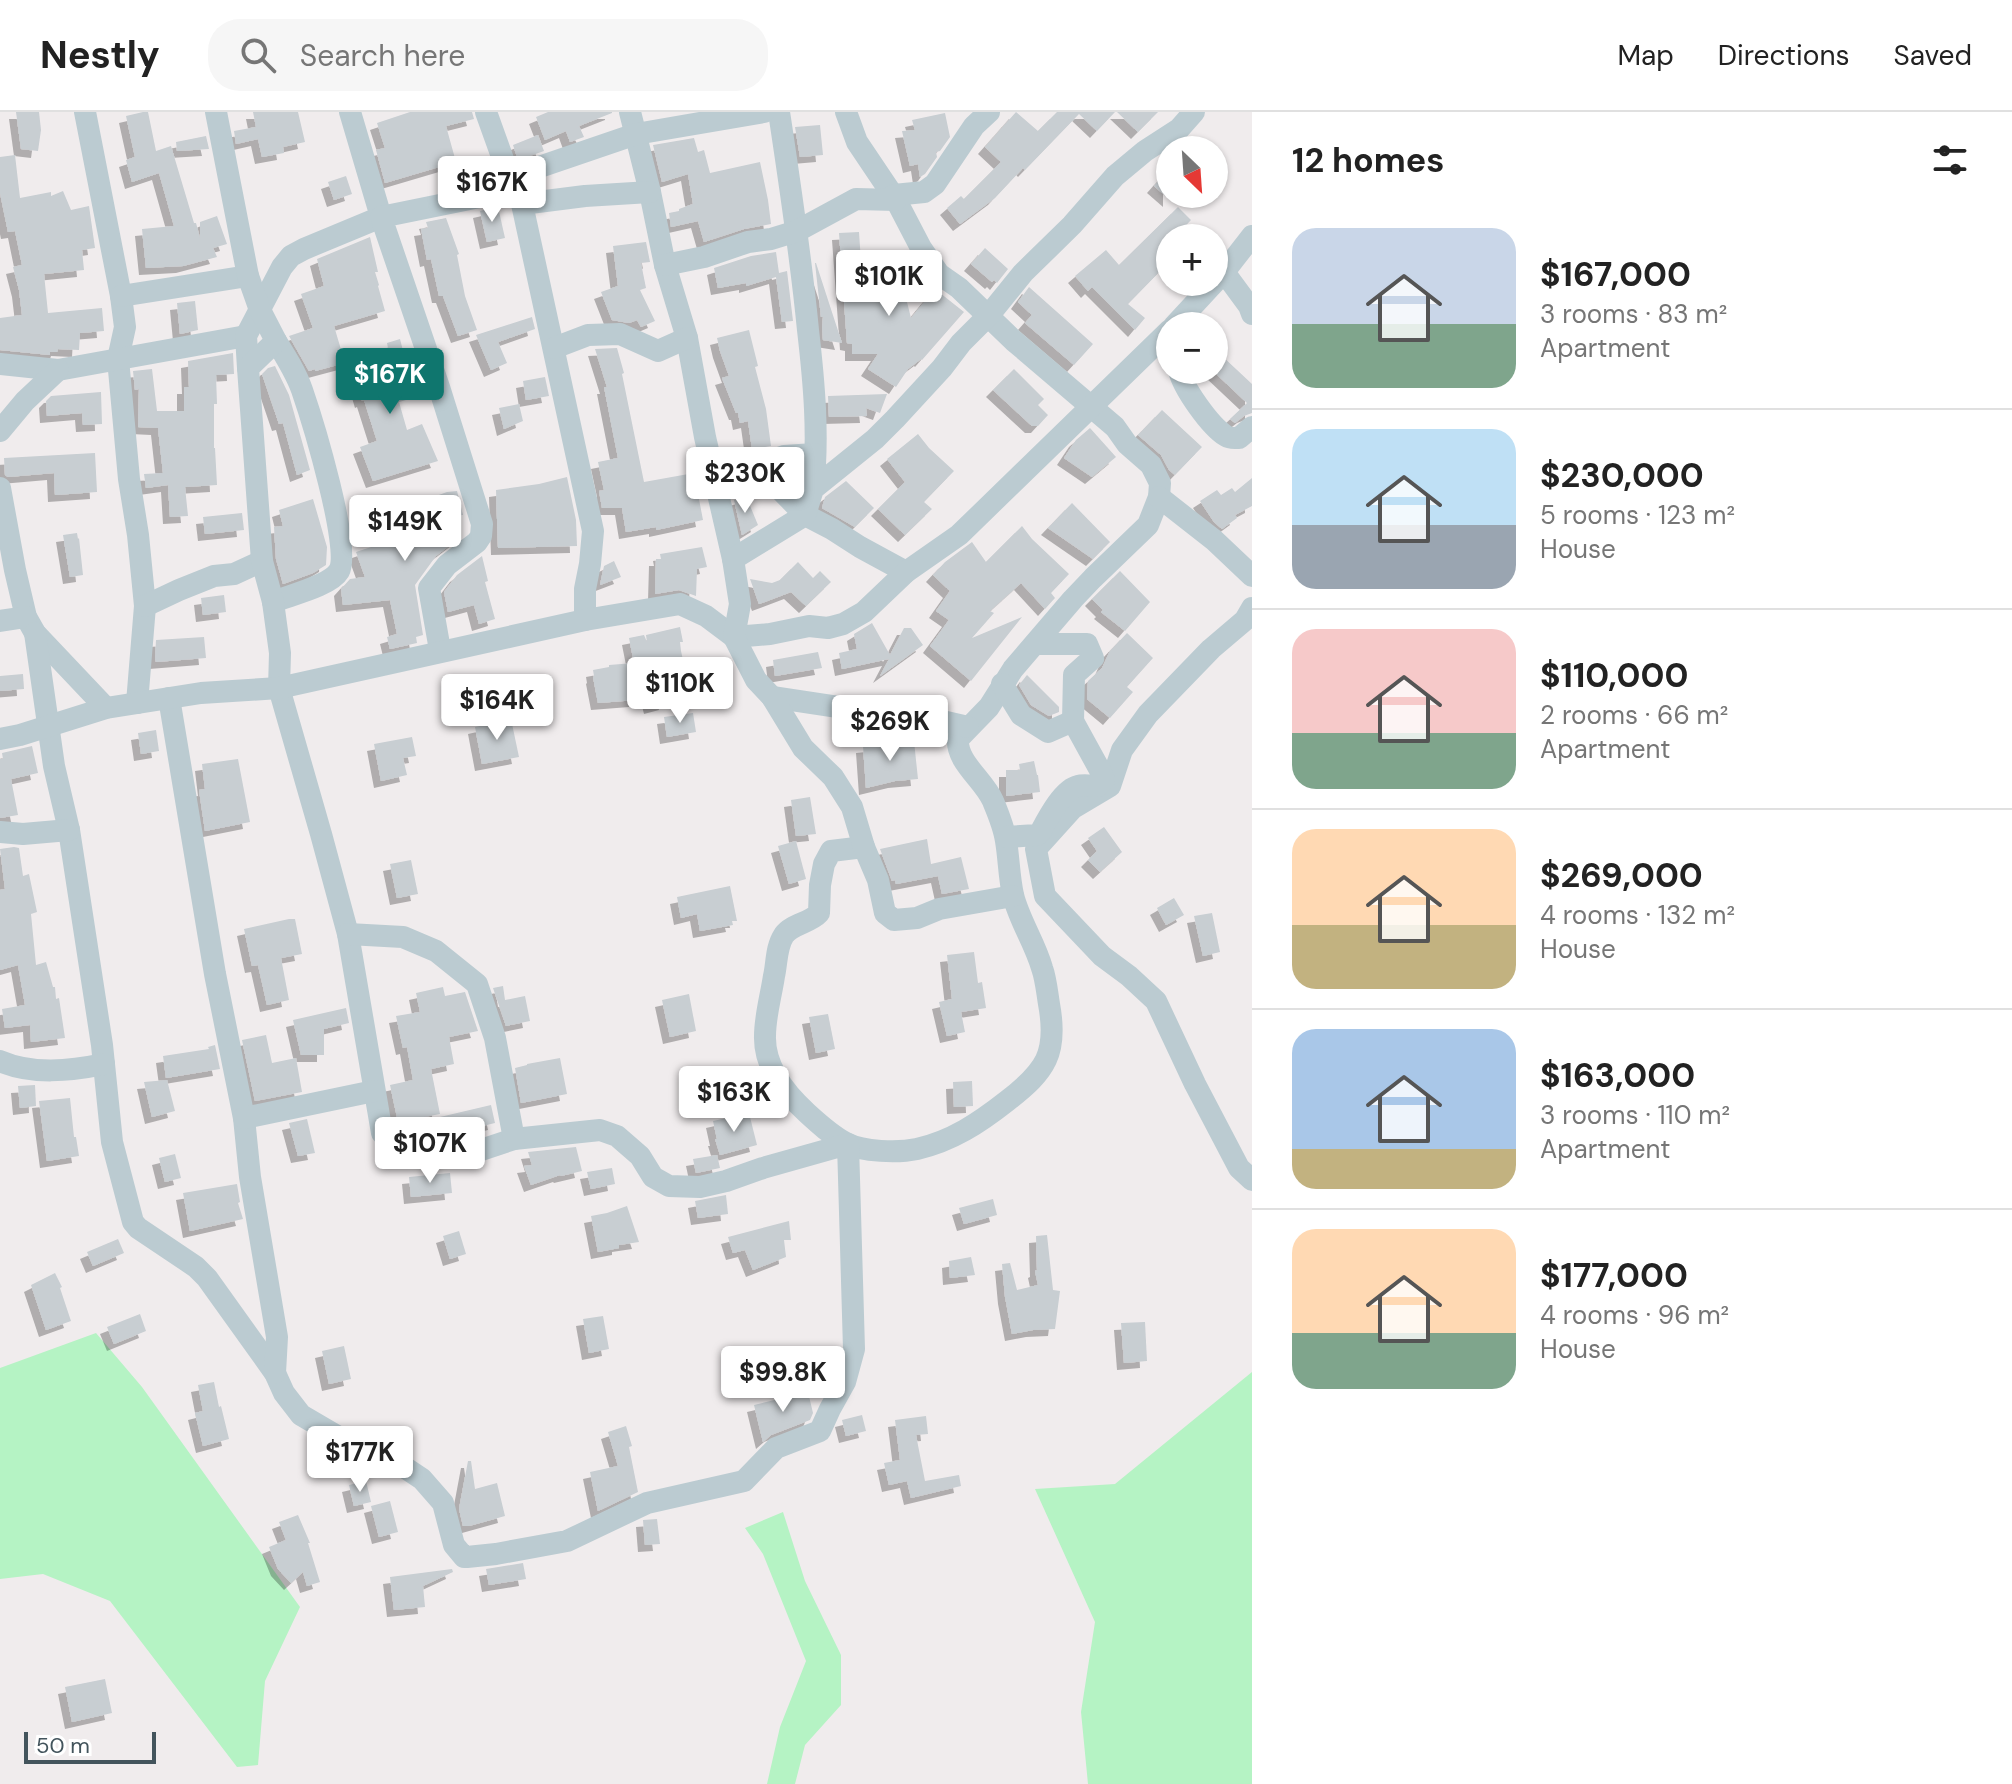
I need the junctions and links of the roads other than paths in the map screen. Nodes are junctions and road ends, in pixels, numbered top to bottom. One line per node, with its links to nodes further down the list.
1 (85, 112): 22 (street)
2 (216, 112): 20 (street)
3 (350, 112): 15 (street)
4 (486, 112): 12 (street)
5 (630, 112): 11 (street)
6 (764, 112): 11 (street)
7 (779, 112): 16 (street)
8 (846, 112): 14 (street)
9 (989, 112): 14 (street)
10 (1194, 112): 27 (street)
11 (636, 134): 12 (street); 13 (street)
12 (515, 190): 13 (street); 15 (street); 32 (street)
13 (650, 192): 18 (street)
14 (896, 200): 16 (street); 27 (street)
15 (381, 217): 24 (street); 60 (street)
16 (797, 231): 18 (street); 41 (street)
17 (1252, 236): 19 (street)
18 (665, 265): 29 (street)
19 (1228, 267)
20 (248, 276): 22 (street); 24 (street)
21 (1228, 277): 26 (street)
22 (121, 296): 33 (street)
23 (1202, 296): 25 (street)
24 (260, 310): 28 (street); 30 (street)
25 (1187, 312)
26 (1252, 314)
27 (989, 315): 38 (street); 45 (street)
28 (246, 336): 33 (street); 35 (street)
29 (687, 338): 32 (street); 43 (street)
30 (276, 341): 35 (street); 52 (street)
31 (1156, 344): 38 (street)
32 (554, 348): 55 (street)
33 (118, 359): 36 (street); 53 (street)
34 (0, 364): 36 (street)
35 (248, 368): 49 (street)
36 (58, 370): 40 (street)
37 (1185, 384): 39 (street)
38 (1091, 407): 46 (street); 50 (street)
39 (1252, 427)
40 (0, 431)
41 (815, 454): 42 (street); 45 (street)
42 (757, 466): 43 (street); 47 (street)
43 (714, 476): 48 (street)
44 (0, 488): 57 (street)
45 (813, 489): 47 (street)
46 (1159, 497): 51 (street); 59 (street)
47 (805, 515): 48 (street); 50 (street)
48 (733, 559): 58 (street)
49 (262, 561): 52 (street); 53 (street)
50 (906, 572): 58 (street)
51 (1252, 576)
52 (273, 602): 62 (street)
53 (145, 606): 65 (street)
54 (1252, 608): 83 (street)
55 (585, 620): 58 (street); 60 (street)
56 (0, 621): 57 (street)
57 (31, 625): 66 (street); 68 (street)
58 (734, 637): 63 (street)
59 (1035, 644): 61 (street); 67 (street)
60 (440, 650): 62 (street)
61 (1002, 684): 67 (street); 69 (street)
62 (279, 688): 64 (street); 76 (street)
63 (772, 697): 69 (street); 74 (street)
64 (169, 698): 65 (street); 80 (street)
65 (137, 703): 66 (street)
66 (106, 708): 68 (street)
67 (1073, 721): 73 (street)
68 (48, 726): 70 (street); 71 (street)
69 (968, 727): 73 (street)
70 (0, 739)
71 (69, 830): 72 (street); 78 (street)
72 (0, 832)
73 (1006, 837): 75 (street)
74 (864, 847): 75 (street); 82 (street)
75 (1013, 896): 82 (street)
76 (348, 934): 79 (street); 81 (street)
77 (0, 1061): 78 (street)
78 (104, 1064): 84 (street)
79 (374, 1091): 80 (street); 81 (street)
80 (244, 1118): 84 (street)
81 (514, 1139): 82 (street)
82 (848, 1144): 84 (street)
83 (1252, 1180)
84 (275, 1373)

